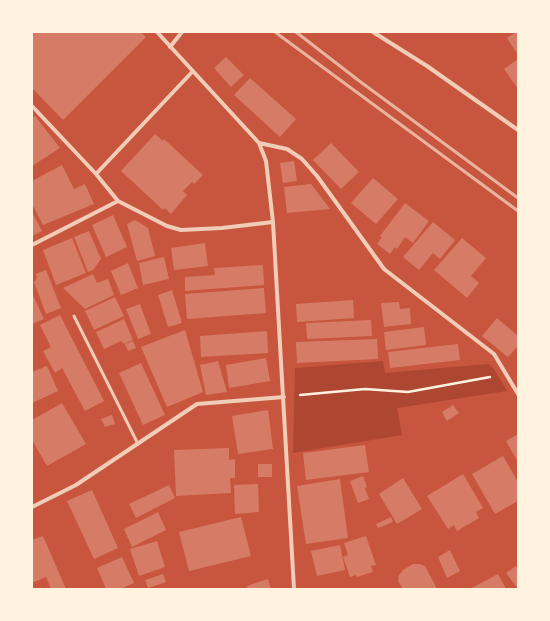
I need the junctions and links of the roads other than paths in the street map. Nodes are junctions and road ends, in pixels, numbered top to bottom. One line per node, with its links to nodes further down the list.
1 (157, 32): 4 (street)
2 (182, 32): 4 (street)
3 (372, 32): 7 (street)
4 (170, 47): 5 (street)
5 (193, 72): 8 (street); 9 (street)
6 (32, 106): 9 (street)
7 (518, 130)
8 (259, 143): 11 (street); 14 (street)
9 (96, 174): 10 (street)
10 (118, 201): 11 (street); 12 (street)
11 (273, 222): 15 (street)
12 (32, 245)
13 (74, 316): 16 (lane)
14 (518, 394)
15 (284, 397): 16 (street); 18 (street)
16 (138, 444): 17 (street)
17 (32, 507)
18 (294, 589)

